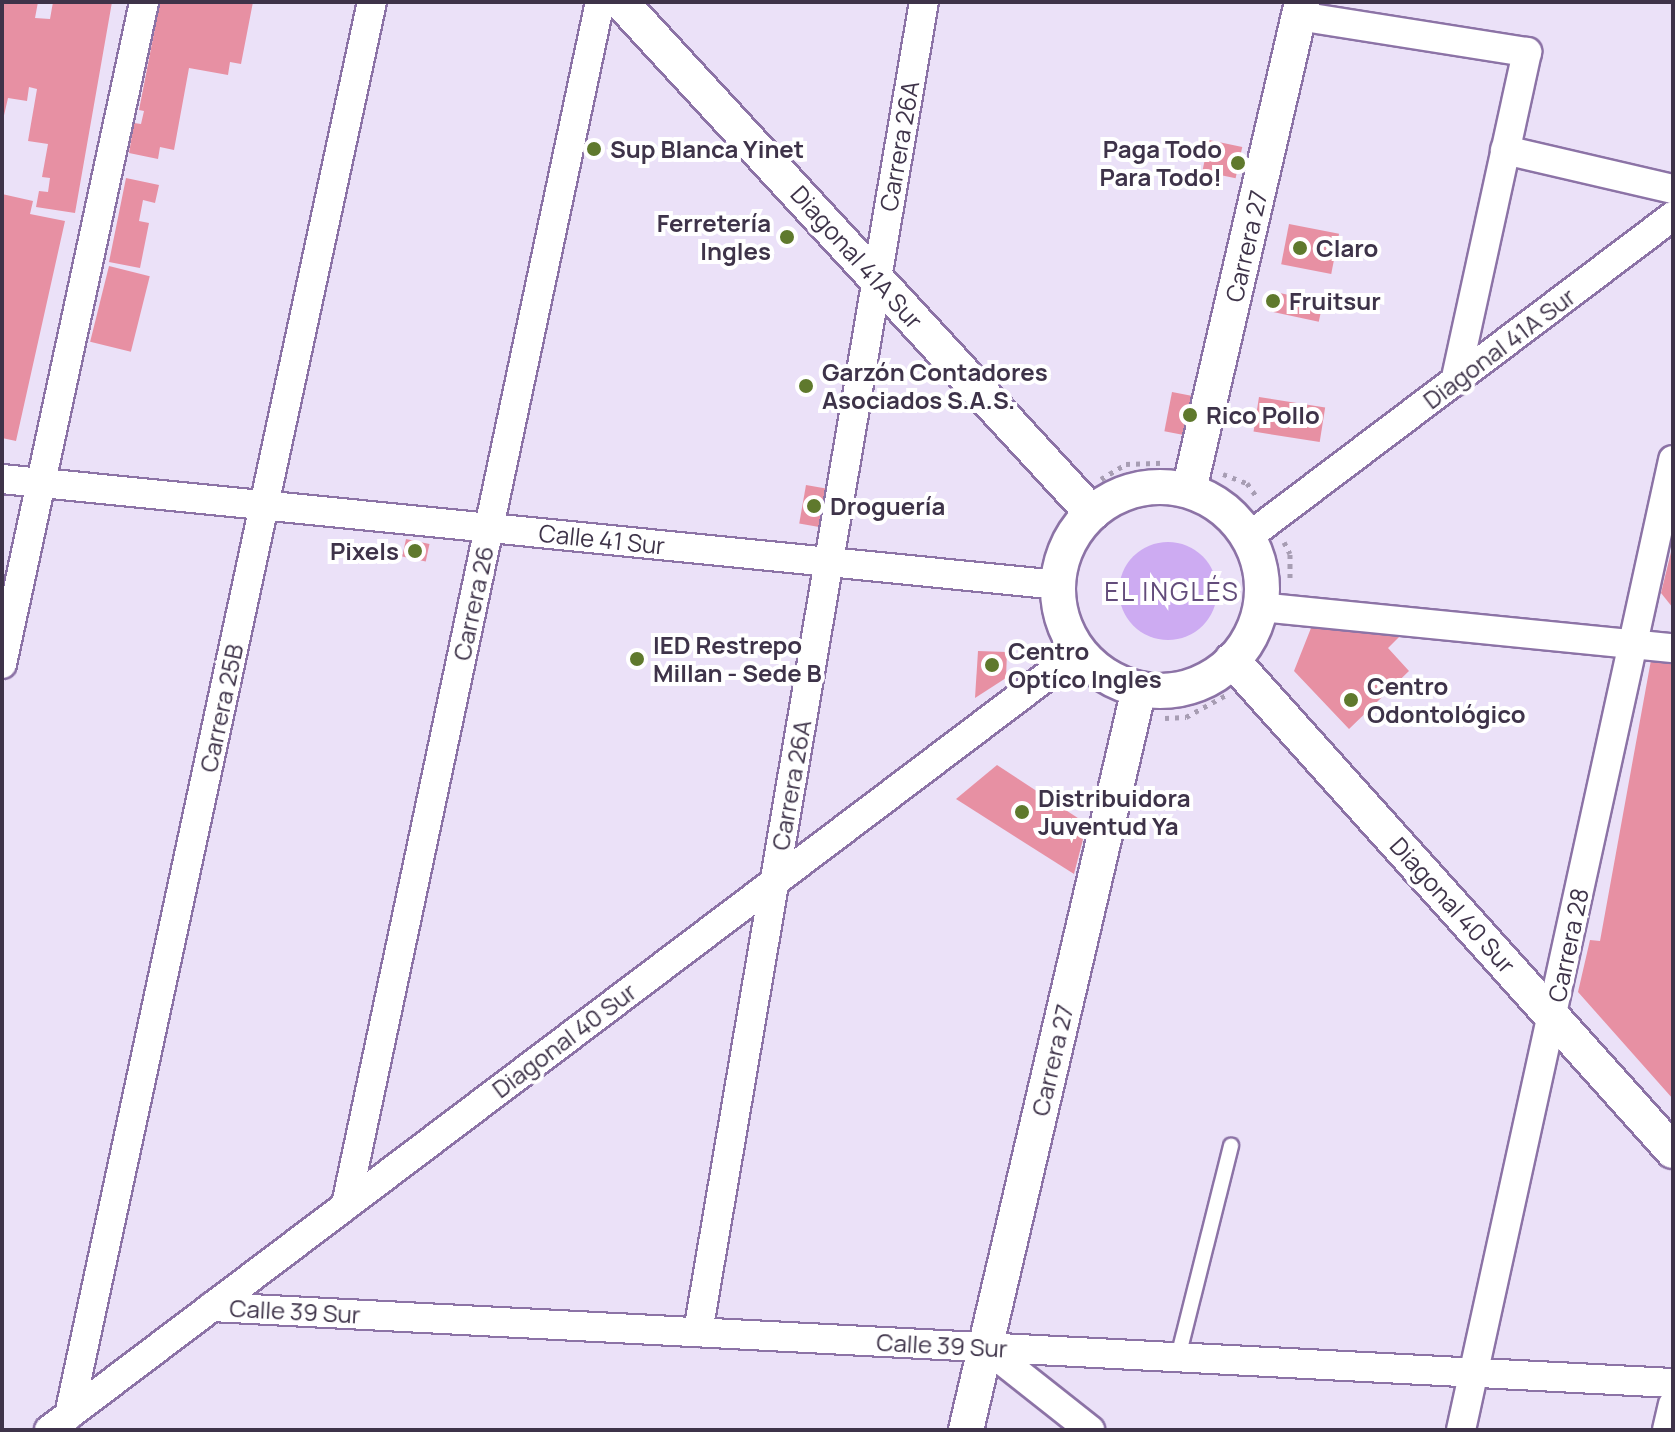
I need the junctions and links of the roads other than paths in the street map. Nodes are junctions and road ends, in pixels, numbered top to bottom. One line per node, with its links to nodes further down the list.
1 (144, 2): 15 (street)
2 (372, 2): 16 (street, Carrera 25B)
3 (600, 2): 18 (street, Carrera 26)
4 (621, 2): 10 (street, Diagonal 41A Sur)
5 (924, 2): 10 (street, Carrera 26A)
6 (1301, 9): 7 (street); 13 (street, Carrera 27)
7 (1505, 150): 8 (street); 11 (street)
8 (1673, 189)
9 (1673, 216): 11 (street, Diagonal 41A Sur)
10 (877, 279): 17 (street, Diagonal 41A Sur); 20 (street, Carrera 26A)
11 (1455, 381): 19 (street, Diagonal 41A Sur)
12 (1673, 460): 23 (street, Carrera 28)
13 (1192, 476): 17 (street); 19 (street)
14 (2, 479): 15 (street, Calle 41 Sur)
15 (41, 483): 16 (street, Calle 41 Sur); 26 (street)
16 (264, 504): 18 (street, Calle 41 Sur); 41 (street, Carrera 25B)
17 (1083, 504): 21 (street)
18 (489, 528): 20 (street, Calle 41 Sur); 33 (street, Carrera 26)
19 (1260, 528): 22 (street)
20 (829, 562): 21 (street, Calle 41 Sur); 29 (street, Carrera 26A)
21 (1058, 585): 25 (street)
22 (1275, 609): 23 (street); 27 (street)
23 (1633, 646): 24 (street); 30 (street, Carrera 28)
24 (1673, 648)
25 (1079, 652): 28 (street); 29 (street, Diagonal 40 Sur)
26 (2, 664)
27 (1242, 671): 28 (street); 30 (street, Diagonal 40 Sur)
28 (1136, 704): 36 (street, Carrera 27)
29 (774, 881): 33 (street, Diagonal 40 Sur); 35 (street, Carrera 26A)
30 (1553, 1015): 32 (street, Diagonal 40 Sur); 38 (street, Carrera 28)
31 (1231, 1146): 37 (lane)
32 (1673, 1151)
33 (346, 1205): 34 (street, Diagonal 40 Sur)
34 (212, 1307): 35 (street, Calle 39 Sur); 41 (street, Diagonal 40 Sur)
35 (698, 1332): 36 (street, Calle 39 Sur)
36 (985, 1347): 37 (street, Calle 39 Sur); 42 (street, Carrera 27); 43 (street)
37 (1178, 1357): 38 (street, Calle 39 Sur)
38 (1473, 1373): 39 (street, Calle 39 Sur); 44 (street, Carrera 28)
39 (1673, 1383)
40 (1673, 1405): 45 (street)
41 (59, 1422)
42 (966, 1430)
43 (1090, 1430)
44 (1461, 1430)
45 (1667, 1430)

